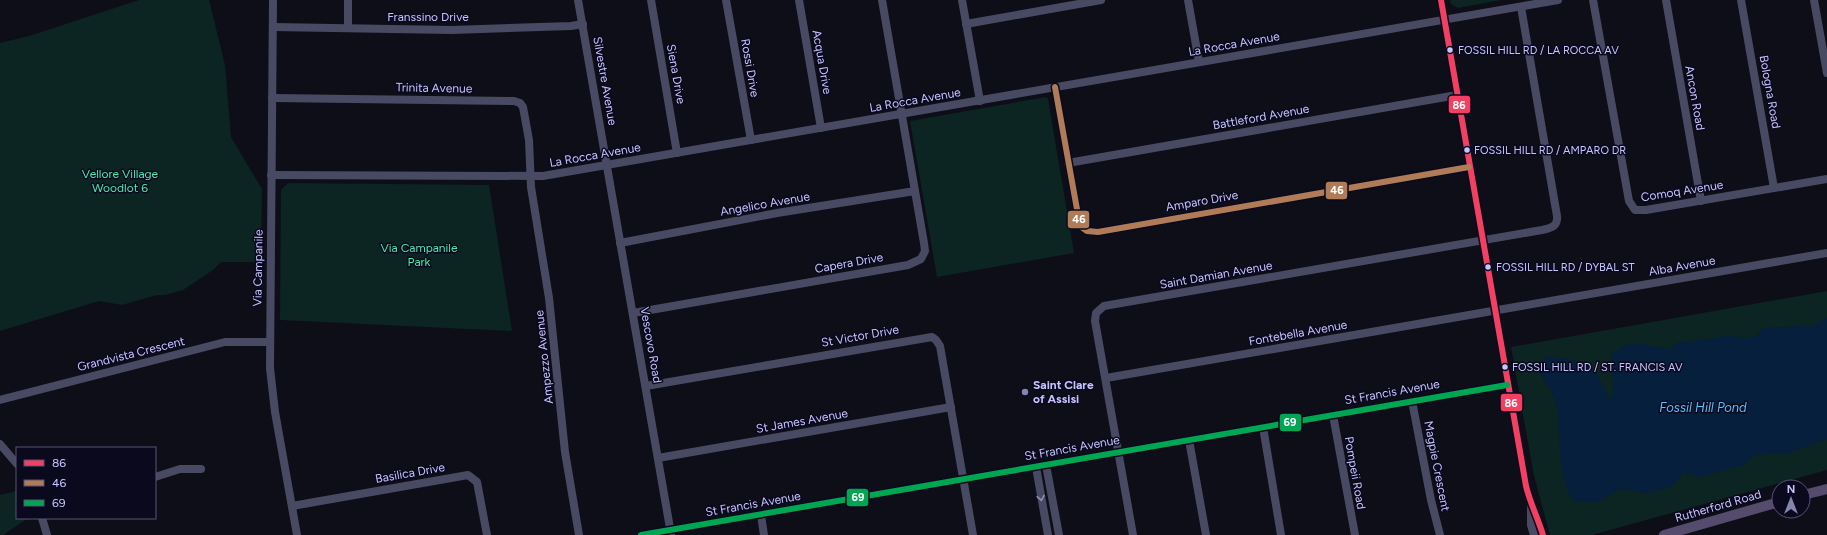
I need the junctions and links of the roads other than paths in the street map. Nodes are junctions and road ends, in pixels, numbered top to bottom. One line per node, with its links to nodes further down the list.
1 (273, 0): 21 (street, Via Campanile)
2 (348, 0): 22 (street)
3 (578, 0): 19 (street, Silvestre Avenue)
4 (651, 0): 33 (street, Siena Drive)
5 (726, 0): 32 (street, Rossi Drive)
6 (799, 0): 31 (street, Acqua Drive)
7 (882, 0): 30 (street, Capera Drive)
8 (962, 0): 20 (street)
9 (1101, 0): 20 (street)
10 (1188, 0): 24 (street)
11 (1441, 0): 18 (street)
12 (1558, 0): 17 (street, La Rocca Avenue)
13 (1593, 0): 42 (street, Comoq Avenue)
14 (1666, 0): 42 (street, Ancon Road)
15 (1742, 0): 40 (street, Bologna Road)
16 (1814, 0): 23 (street)
17 (1521, 7): 18 (street, La Rocca Avenue); 43 (street, Saint Damian Avenue)
18 (1444, 19): 24 (street, La Rocca Avenue); 27 (street)
19 (583, 24): 22 (street, Franssino Drive); 35 (street, Silvestre Avenue)
20 (966, 24): 29 (street)
21 (273, 27): 22 (street, Franssino Drive); 28 (street, Via Campanile)
22 (348, 28)
23 (1823, 31): 25 (street)
24 (1199, 62): 26 (street, La Rocca Avenue)
25 (1827, 73)
26 (1056, 87): 29 (street, La Rocca Avenue); 34 (street, Amparo Drive)
27 (1457, 95): 34 (street, Battleford Avenue); 36 (street)
28 (272, 98): 37 (street, Via Campanile); 38 (street, Trinita Avenue)
29 (980, 101): 30 (street, La Rocca Avenue)
30 (902, 114): 31 (street, La Rocca Avenue); 41 (street, Capera Drive)
31 (821, 128): 32 (street, La Rocca Avenue)
32 (751, 140): 33 (street, La Rocca Avenue)
33 (678, 153): 35 (street, La Rocca Avenue)
34 (1068, 162): 36 (street, Amparo Drive)
35 (607, 165): 38 (street, La Rocca Avenue); 44 (street, Vescovo Road)
36 (1469, 167): 43 (street)
37 (271, 175): 38 (street, La Rocca Avenue); 48 (street, Via Campanile)
38 (530, 177): 78 (street, Ampezzo Avenue)
39 (1827, 179): 40 (street, Comoq Avenue)
40 (1774, 188): 42 (street, Comoq Avenue)
41 (915, 192): 44 (street, Angelico Avenue); 47 (street, Capera Drive)
42 (1701, 201)
43 (1482, 240): 46 (street); 49 (street, Saint Damian Avenue)
44 (620, 243): 47 (street, Vescovo Road)
45 (1827, 253): 46 (street, Alba Avenue)
46 (1495, 311): 49 (street, Fontebella Avenue); 50 (street)
47 (633, 313): 51 (street, Vescovo Road)
48 (270, 342): 52 (street, Grandvista Crescent); 71 (street, Via Campanile)
49 (1106, 378): 59 (street, Saint Damian Avenue)
50 (1508, 385): 53 (street, St Francis Avenue); 70 (street)
51 (646, 386): 54 (street, St Victor Drive); 60 (street, Vescovo Road)
52 (0, 400)
53 (1412, 401): 55 (street, St Francis Avenue); 88 (street, Magpie Crescent)
54 (951, 407): 60 (street, St James Avenue); 66 (street, St Victor Drive)
55 (1333, 415): 56 (street, St Francis Avenue); 87 (street, Pompeii Road)
56 (1263, 427): 57 (street, St Francis Avenue); 86 (street)
57 (1189, 440): 59 (street, St Francis Avenue); 85 (street)
58 (0, 444): 61 (street)
59 (1119, 452): 62 (street, St Francis Avenue); 84 (street, Saint Damian Avenue)
60 (658, 458): 74 (street, Vescovo Road)
61 (16, 463)
62 (1046, 465): 63 (street, St Francis Avenue); 83 (street)
63 (1036, 467): 66 (street, St Francis Avenue); 82 (street, one-way to 82)
64 (201, 469): 65 (street)
65 (156, 476)
66 (963, 479): 72 (street, St Francis Avenue); 81 (street, St Victor Drive)
67 (1827, 489): 68 (main road)
68 (1811, 493)
69 (1771, 504): 91 (main road, Rutherford Road)
70 (1531, 505): 89 (street); 90 (street)
71 (292, 506): 76 (street, Via Campanile); 77 (street, Basilica Drive)
72 (761, 515): 74 (street, St Francis Avenue); 80 (street)
73 (42, 519): 75 (street)
74 (671, 532): 79 (street, St Francis Avenue)
75 (47, 535)
76 (297, 535)
77 (487, 535)
78 (580, 535)
79 (641, 535)
80 (764, 535)
81 (973, 535)
82 (1048, 535)
83 (1059, 535)
84 (1133, 535)
85 (1206, 535)
86 (1282, 535)
87 (1355, 535)
88 (1440, 535)
89 (1534, 535)
90 (1544, 535)
91 (1664, 535)

